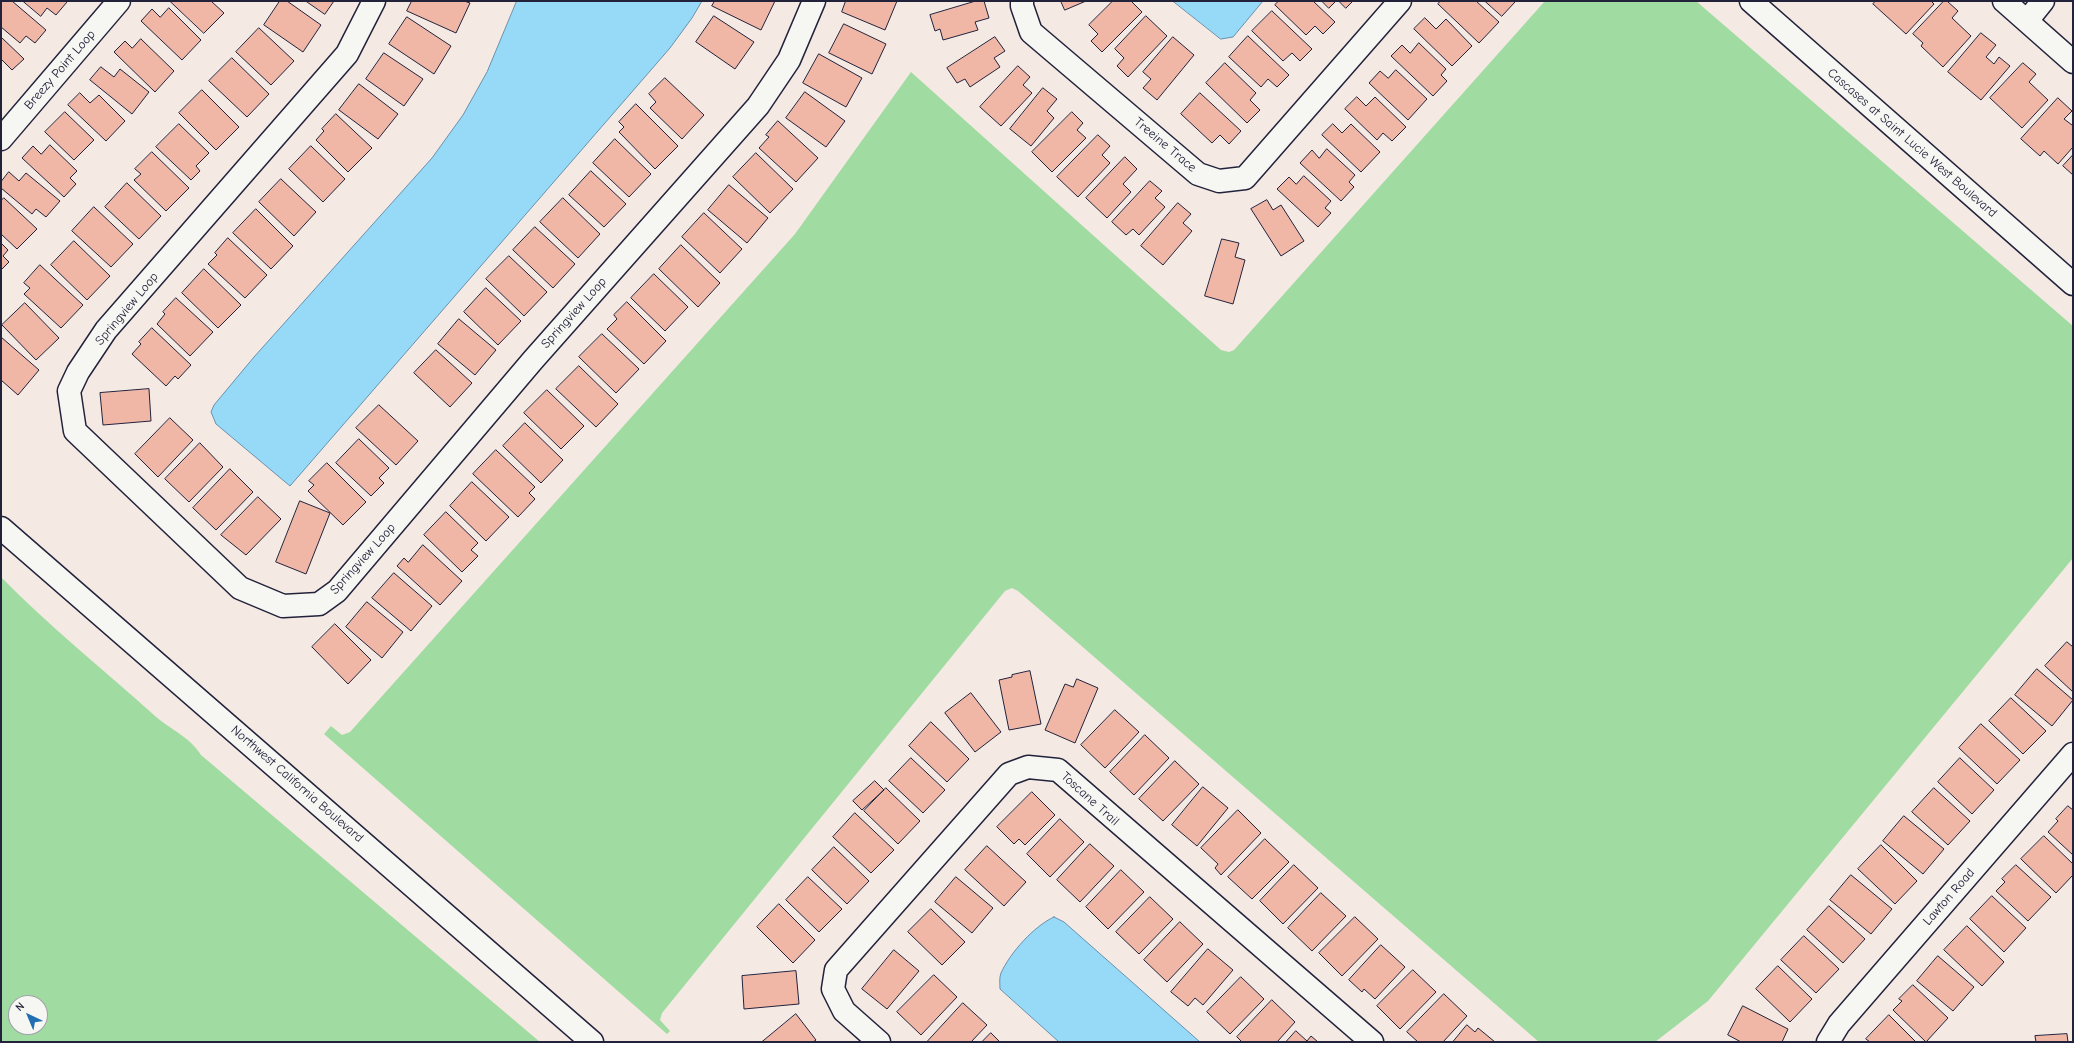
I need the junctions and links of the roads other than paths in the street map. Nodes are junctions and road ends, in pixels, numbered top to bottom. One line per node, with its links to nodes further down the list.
1 (120, 1): 11 (street, Breezy Point Loop)
2 (374, 1): 3 (street, Springview Loop)
3 (814, 1)
4 (1022, 1): 5 (street, Treeine Trace)
5 (1400, 1)
6 (1751, 1): 12 (street, Cascases at Saint Lucie West Boulevard)
7 (2004, 1): 9 (street)
8 (2043, 1): 9 (street)
9 (2027, 21): 10 (street)
10 (2073, 62)
11 (1, 139)
12 (2073, 284)
13 (1, 528): 15 (street, Northwest California Boulevard)
14 (2073, 754): 18 (street, Lawton Road)
15 (592, 1042)
16 (879, 1042): 17 (street, Toscane Trail)
17 (1372, 1042)
18 (1828, 1042)

